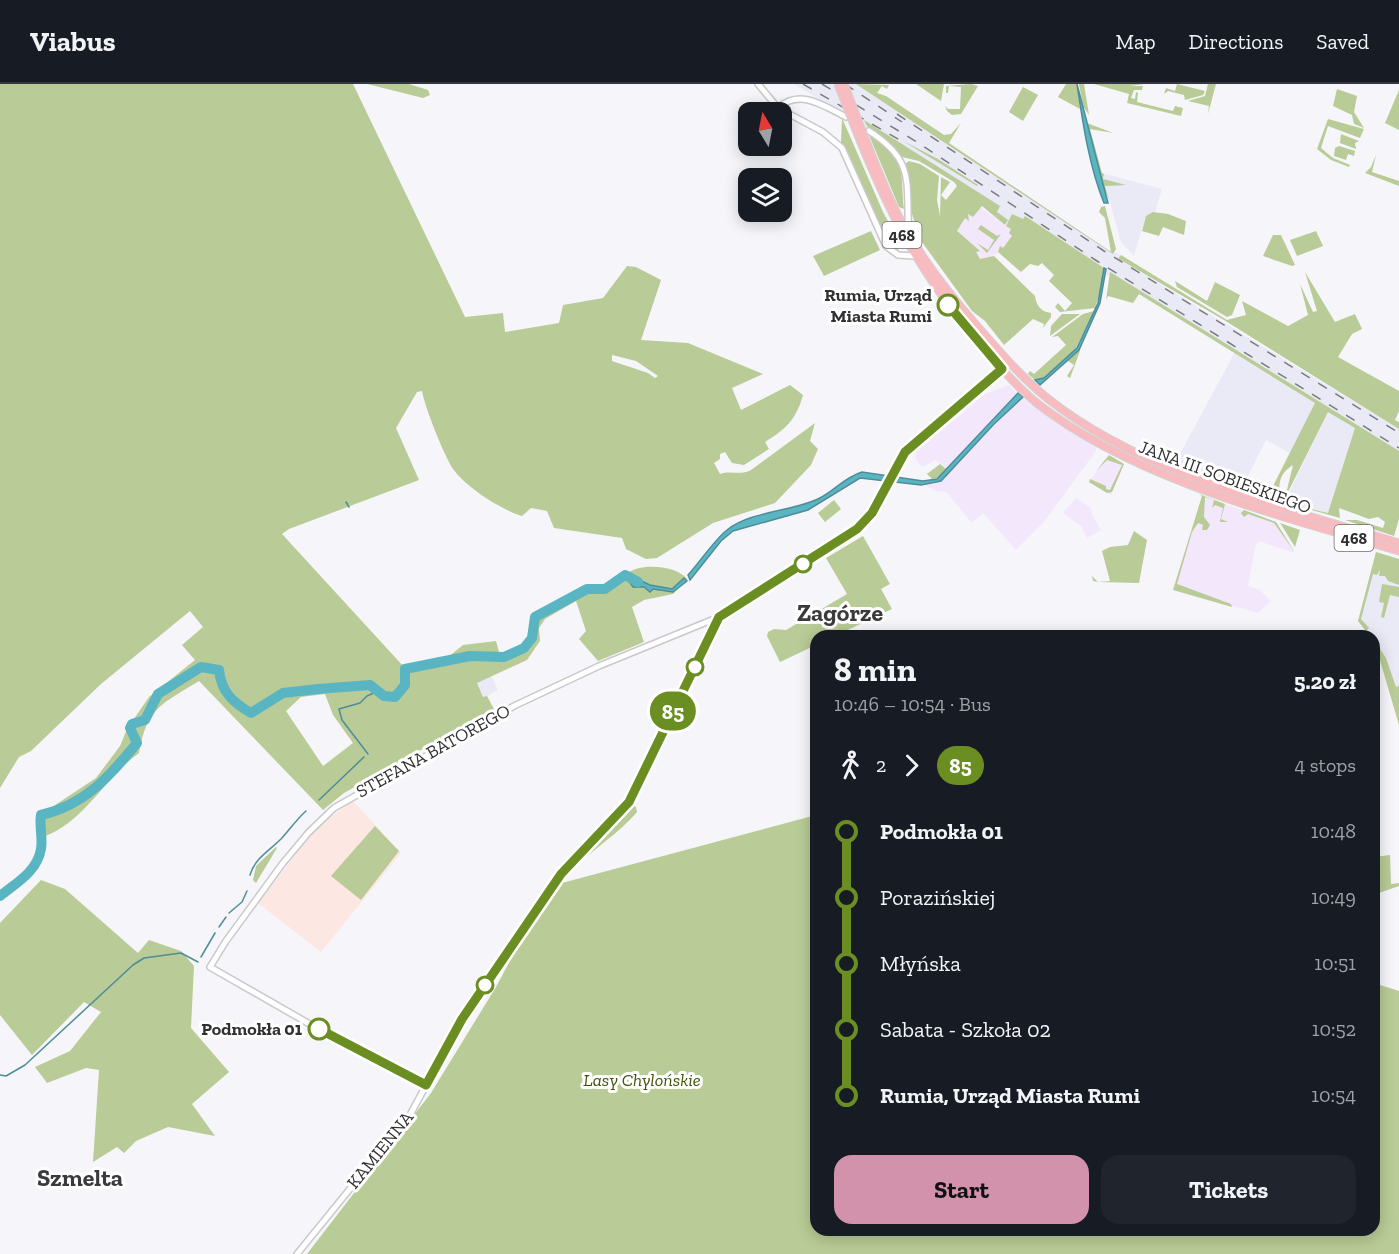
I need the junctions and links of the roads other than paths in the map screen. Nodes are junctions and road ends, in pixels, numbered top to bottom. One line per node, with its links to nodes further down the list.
1 (758, 84): 4 (street)
2 (838, 84): 10 (main road, JANA III SOBIESKIEGO / 468, bridge)
3 (844, 84): 8 (main road, JANA III SOBIESKIEGO / 468, bridge)
4 (773, 102)
5 (788, 102): 7 (street)
6 (792, 115): 10 (street)
7 (846, 117)
8 (867, 134): 9 (main road, JANA III SOBIESKIEGO / 468); 9 (street)
9 (909, 236): 11 (main road, JANA III SOBIESKIEGO / 468)
10 (913, 256): 12 (main road, JANA III SOBIESKIEGO / 468)
11 (1010, 363): 12 (street, STEFANA BATOREGO); 13 (main road, JANA III SOBIESKIEGO / 468)
12 (1002, 369): 14 (main road, JANA III SOBIESKIEGO / 468); 15 (street, STEFANA BATOREGO)
13 (1399, 543)
14 (1399, 551)
15 (719, 617): 16 (street, KAMIENNA); 16 (street, STEFANA BATOREGO)
16 (426, 1085): 17 (street, KAMIENNA)
17 (297, 1254)

